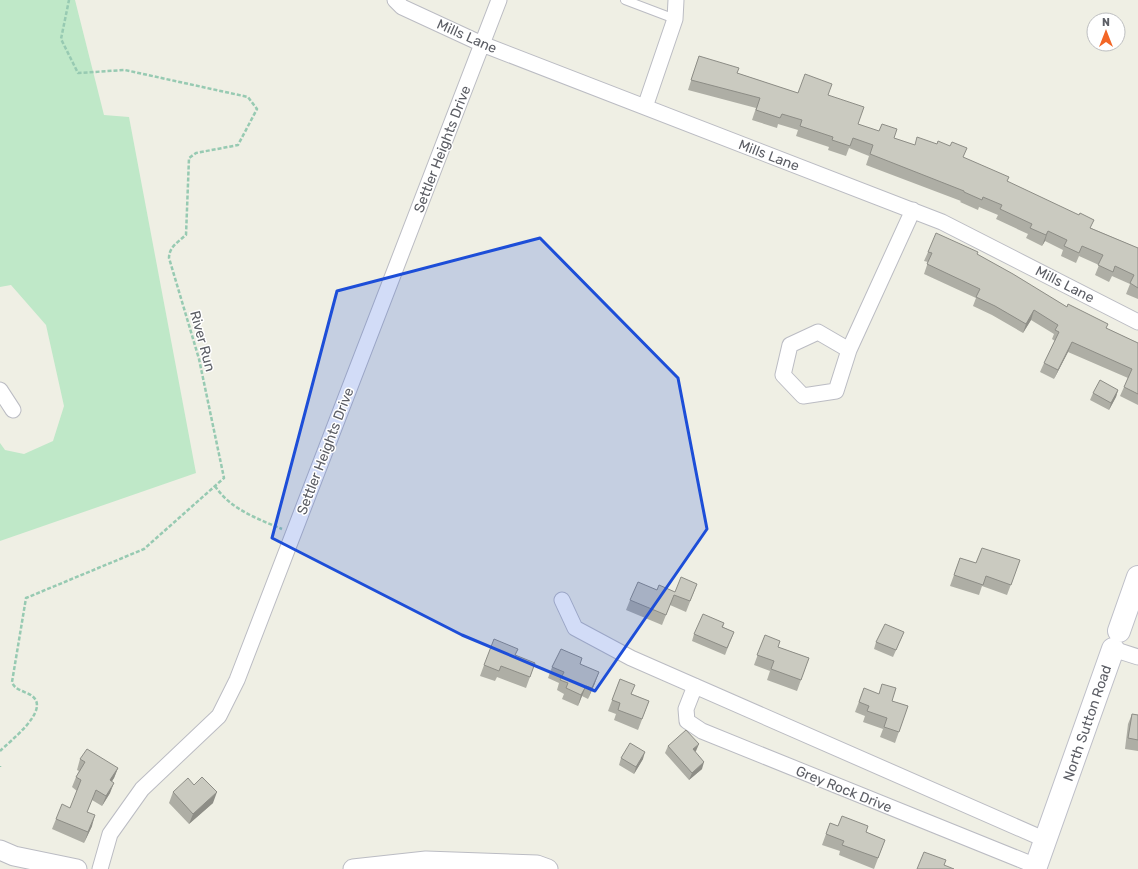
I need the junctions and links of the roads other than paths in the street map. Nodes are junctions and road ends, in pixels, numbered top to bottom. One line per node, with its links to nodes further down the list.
1 (499, 0): 6 (street, Settler Heights Drive)
2 (624, 0): 5 (lane)
3 (676, 0): 5 (street)
4 (400, 2): 6 (street, Mills Lane)
5 (675, 19): 7 (street)
6 (482, 44): 7 (street, Mills Lane); 22 (street, Settler Heights Drive)
7 (645, 107): 8 (street, Mills Lane)
8 (913, 210): 9 (street, Mills Lane); 10 (street)
9 (1138, 322)
10 (849, 350): 10 (street)
11 (0, 390): 12 (street)
12 (13, 410)
13 (1138, 577): 15 (main road, North Sutton Road)
14 (562, 600): 17 (street)
15 (1116, 640): 16 (street); 18 (main road, North Sutton Road)
16 (1138, 656)
17 (696, 686): 18 (street); 20 (street, Grey Rock Drive)
18 (1046, 840): 20 (main road, North Sutton Road)
19 (0, 850): 21 (street)
20 (1036, 868)
21 (77, 869)
22 (100, 869)
23 (353, 869): 24 (street)
24 (548, 869)

